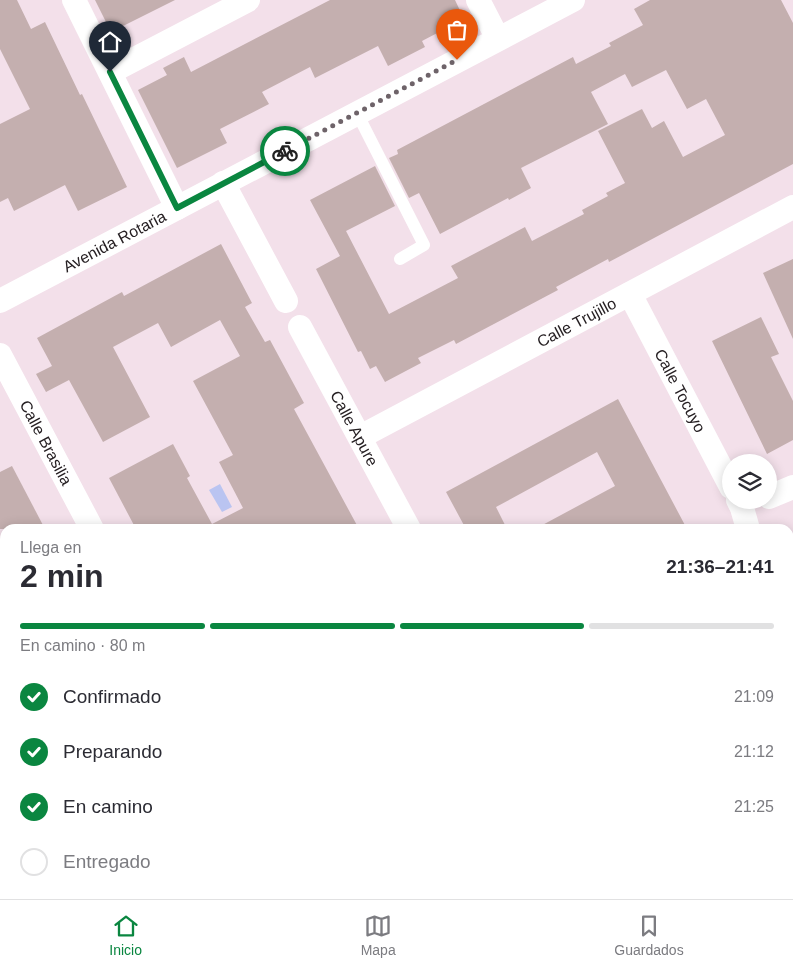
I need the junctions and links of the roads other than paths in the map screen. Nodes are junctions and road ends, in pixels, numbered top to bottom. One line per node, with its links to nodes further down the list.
1 (74, 0): 6 (street)
2 (248, 0): 6 (street)
3 (478, 0): 5 (street)
4 (573, 0): 5 (street, Avenida Rotaria)
5 (498, 39): 7 (street, Avenida Rotaria)
6 (110, 72): 10 (street)
7 (357, 113): 8 (street, Avenida Rotaria); 11 (lane)
8 (223, 184): 10 (street, Avenida Rotaria); 14 (street)
9 (793, 207): 12 (street, Calle Trujillo)
10 (177, 208): 13 (street, Avenida Rotaria)
11 (400, 259)
12 (630, 294): 17 (street, Calle Trujillo); 18 (street, Calle Tocuyo)
13 (0, 301)
14 (286, 301)
15 (300, 327): 17 (street, Calle Apure)
16 (0, 355): 21 (street, Calle Brasilia)
17 (360, 437): 22 (street, Calle Apure)
18 (722, 471)
19 (793, 487): 20 (street)
20 (777, 494)
21 (89, 524)
22 (406, 524)

